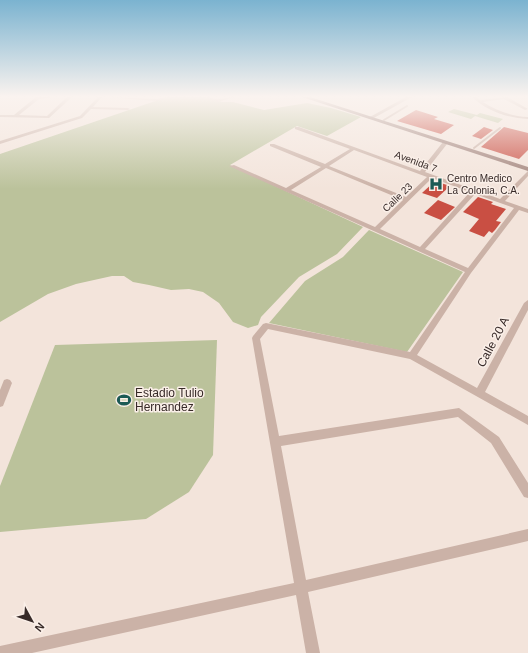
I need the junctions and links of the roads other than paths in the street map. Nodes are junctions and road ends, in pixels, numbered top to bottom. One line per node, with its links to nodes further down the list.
1 (48, 127): 7 (street)
2 (402, 127): 6 (main road)
3 (408, 127): 9 (main road)
4 (297, 128): 10 (street, Avenida 7)
5 (500, 128): 9 (lane)
6 (445, 142): 14 (main road); 15 (street)
7 (0, 143)
8 (272, 145): 13 (street)
9 (474, 148): 11 (main road)
10 (353, 149): 13 (street); 15 (street, Avenida 7)
11 (528, 165)
12 (232, 166): 18 (street)
13 (325, 166): 18 (street); 20 (street)
14 (528, 169)
15 (422, 172): 17 (street, Avenida 7)
16 (528, 173): 21 (street)
17 (431, 176): 19 (street, Avenida 7); 20 (street, Calle 23)
18 (287, 190): 24 (street)
19 (474, 191): 21 (street, Avenida 7); 25 (street)
20 (407, 199): 24 (street, Calle 23)
21 (501, 201): 22 (street, Avenida 7)
22 (518, 207): 23 (street, Avenida 7); 26 (street)
23 (528, 210)
24 (375, 230): 25 (street)
25 (420, 250): 26 (street)
26 (470, 271): 28 (street)
27 (528, 303): 30 (street, Calle 20 A)
28 (412, 356): 30 (street); 33 (street)
29 (7, 383): 31 (street)
30 (479, 394): 32 (street)
31 (0, 403)
32 (528, 421)
33 (274, 442): 34 (street); 36 (street)
34 (528, 493)
35 (528, 535): 36 (street)
36 (300, 588): 37 (street); 38 (street)
37 (0, 653)
38 (313, 653)

